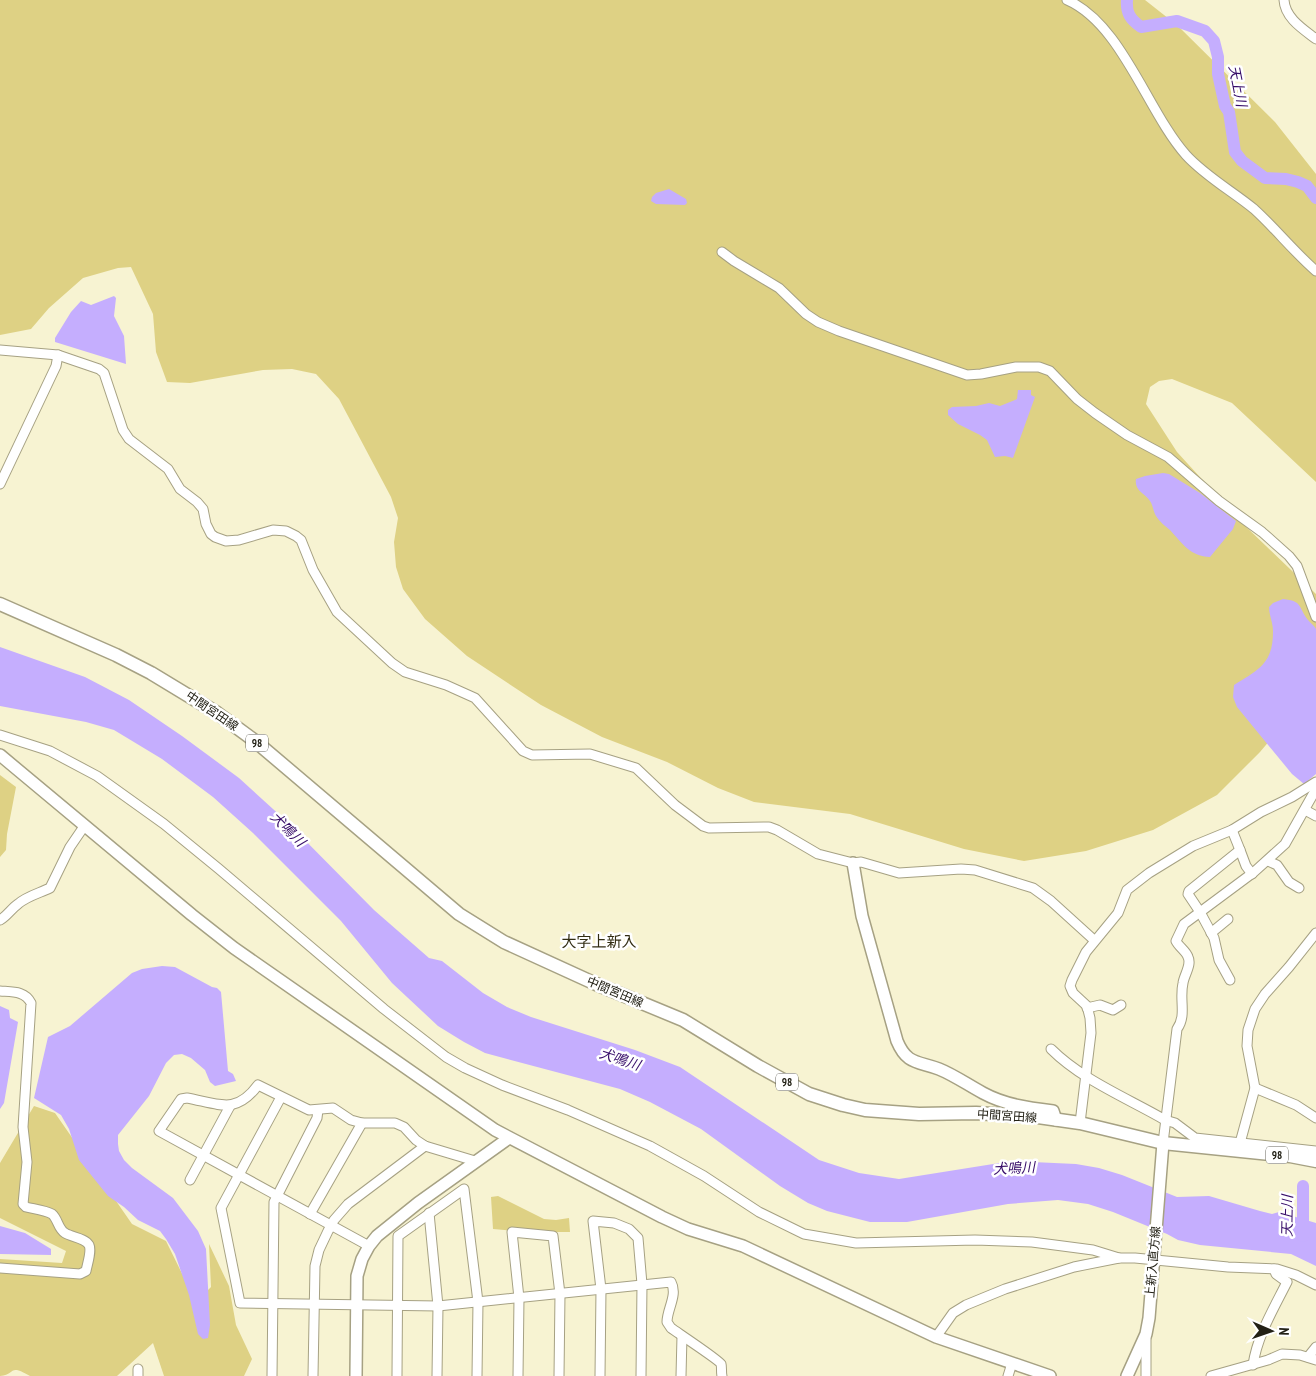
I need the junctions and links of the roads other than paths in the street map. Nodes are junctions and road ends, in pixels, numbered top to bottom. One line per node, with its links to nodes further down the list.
1 (1067, 0): 5 (street)
2 (1284, 0): 3 (street)
3 (1316, 39)
4 (722, 252): 10 (street)
5 (1316, 271)
6 (0, 350): 7 (street)
7 (58, 355): 8 (street); 21 (street)
8 (0, 484)
9 (0, 604): 41 (main road, 中間宮田線 / 98)
10 (1316, 617)
11 (0, 734): 60 (street)
12 (0, 754): 17 (street)
13 (1316, 782): 18 (street)
14 (1316, 789): 15 (street)
15 (1305, 810): 16 (street); 20 (street)
16 (1316, 816)
17 (85, 826): 26 (street); 45 (street)
18 (1232, 830): 19 (street); 29 (street)
19 (1240, 850): 22 (street); 24 (street)
20 (1268, 861): 22 (street); 23 (street)
21 (853, 862): 29 (street); 41 (street)
22 (1252, 874): 24 (street)
23 (1299, 888)
24 (1200, 912): 27 (street); 42 (street)
25 (1228, 919): 27 (street)
26 (0, 920)
27 (1211, 933): 30 (street)
28 (1316, 933): 36 (street)
29 (1094, 940): 33 (street)
30 (1230, 980)
31 (0, 991): 62 (street)
32 (1121, 1005): 33 (street)
33 (1087, 1008): 35 (street)
34 (1050, 1049): 35 (street)
35 (1086, 1075): 42 (street); 44 (street)
36 (1255, 1088): 40 (street); 46 (street)
37 (281, 1096): 38 (street); 39 (street); 53 (street)
38 (230, 1106): 50 (street); 50 (street)
39 (318, 1110): 43 (street); 55 (street)
40 (1316, 1118)
41 (1056, 1120): 44 (main road, 中間宮田線 / 98)
42 (1165, 1120): 46 (street); 48 (street)
43 (362, 1123): 47 (street); 57 (street)
44 (1080, 1123): 48 (main road, 中間宮田線 / 98)
45 (509, 1138): 52 (street); 77 (street)
46 (1240, 1143): 49 (street)
47 (425, 1146): 52 (street); 58 (street)
48 (1162, 1149): 51 (main road, 中間宮田線 / 98); 61 (street, 上新入直方線)
49 (1316, 1151)
50 (204, 1155): 53 (street); 54 (street)
51 (1316, 1160)
52 (475, 1161): 59 (street)
53 (240, 1175): 55 (street); 70 (street)
54 (190, 1180)
55 (276, 1196): 57 (street); 70 (street)
56 (429, 1213): 69 (street); 73 (street); 74 (street)
57 (310, 1214): 58 (street)
58 (331, 1225): 59 (street); 71 (street)
59 (369, 1246): 72 (street)
60 (1119, 1258): 61 (street); 77 (street)
61 (1154, 1258): 63 (street); 75 (street, 上新入直方線)
62 (0, 1268)
63 (1274, 1269): 65 (street); 81 (street)
64 (642, 1284): 66 (street); 66 (street); 76 (street); 91 (street)
65 (1316, 1285)
66 (602, 1289): 67 (street); 90 (street)
67 (560, 1294): 68 (street); 68 (street); 89 (street)
68 (519, 1298): 69 (street); 88 (street)
69 (478, 1302): 74 (street); 87 (street)
70 (273, 1304): 71 (street); 82 (street)
71 (314, 1305): 72 (street); 83 (street)
72 (356, 1306): 73 (street); 84 (street)
73 (398, 1306): 74 (street); 85 (street)
74 (438, 1306): 86 (street)
75 (1146, 1334): 96 (street, 上新入直方線); 97 (street)
76 (682, 1336): 92 (street); 93 (street)
77 (936, 1337): 80 (street)
78 (1316, 1347): 79 (street)
79 (1312, 1358): 81 (street)
80 (1012, 1363): 94 (street); 95 (street)
81 (1253, 1365): 98 (street)
82 (272, 1376)
83 (313, 1376)
84 (356, 1376)
85 (397, 1376)
86 (437, 1376)
87 (477, 1376)
88 (518, 1376)
89 (559, 1376)
90 (600, 1376)
91 (641, 1376)
92 (681, 1376)
93 (722, 1376)
94 (1008, 1376)
95 (1050, 1376)
96 (1127, 1376)
97 (1146, 1376)
98 (1211, 1376)

